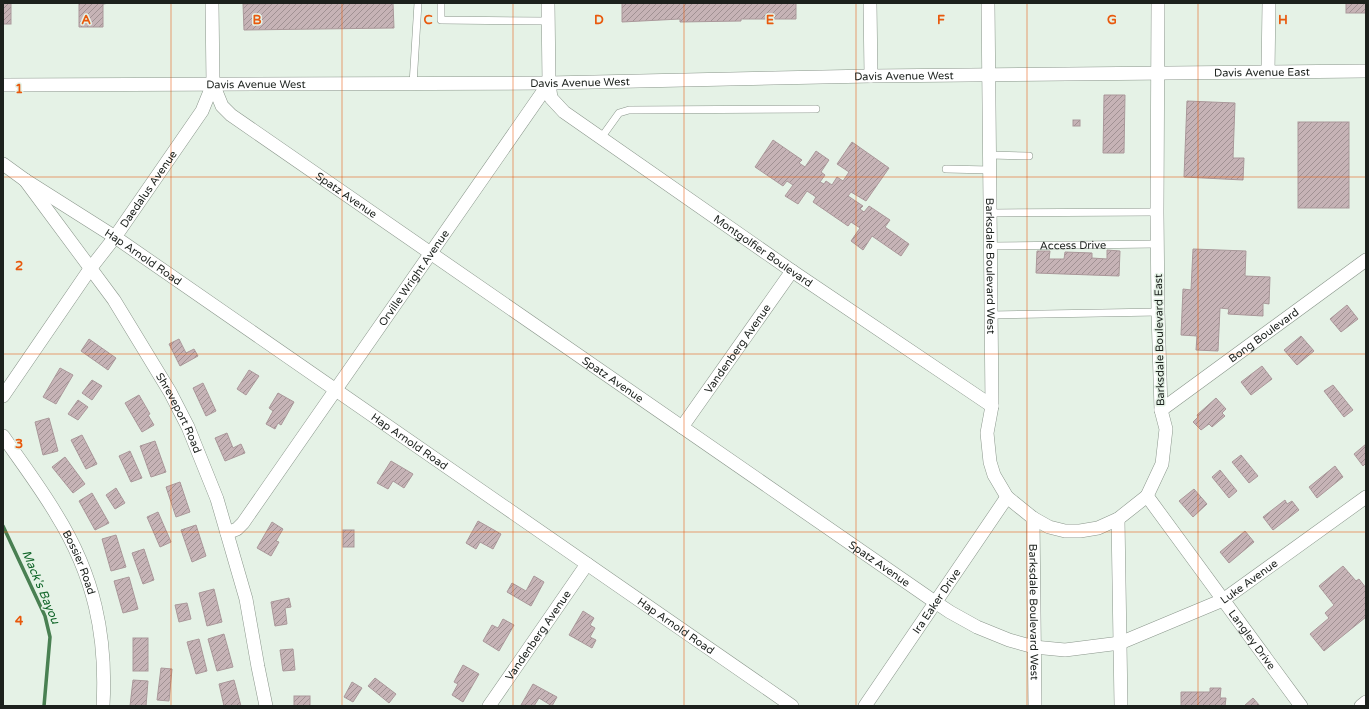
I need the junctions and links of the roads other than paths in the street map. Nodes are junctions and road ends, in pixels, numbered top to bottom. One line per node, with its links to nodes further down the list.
1 (212, 3): 16 (street, Daedalus Avenue)
2 (418, 3): 17 (lane)
3 (441, 3): 9 (lane)
4 (548, 3): 9 (street)
5 (870, 3): 14 (street)
6 (988, 3): 13 (street, Barksdale Boulevard West)
7 (1158, 3): 12 (street, Barksdale Boulevard East)
8 (1269, 3): 10 (street)
9 (548, 21): 15 (street)
10 (1268, 72): 11 (street, Davis Avenue East); 12 (street, Davis Avenue East)
11 (1366, 72)
12 (1158, 73): 13 (street, Davis Avenue West); 27 (street, Barksdale Boulevard East)
13 (989, 75): 14 (street, Davis Avenue West); 21 (street, Barksdale Boulevard West)
14 (871, 76): 15 (street, Davis Avenue West)
15 (549, 83): 17 (street, Davis Avenue West); 20 (street, Montgolfier Boulevard); 32 (street, Orville Wright Avenue)
16 (213, 84): 17 (street, Davis Avenue West); 18 (street, Davis Avenue West); 29 (street, Daedalus Avenue); 32 (street, Spatz Avenue)
17 (413, 84)
18 (3, 85)
19 (816, 109): 20 (lane)
20 (601, 138): 35 (street, Montgolfier Boulevard)
21 (990, 155): 22 (lane); 25 (street, Barksdale Boulevard West)
22 (1029, 156)
23 (3, 164): 26 (street, Shreveport Road)
24 (946, 169): 25 (lane)
25 (990, 170): 28 (street, Barksdale Boulevard West)
26 (26, 180): 29 (street, Hap Arnold Road); 34 (street, Shreveport Road)
27 (1157, 212): 28 (lane); 30 (street, Barksdale Boulevard East)
28 (990, 213): 31 (street, Barksdale Boulevard West)
29 (115, 237): 34 (street, Daedalus Avenue); 38 (street, Hap Arnold Road)
30 (1157, 244): 31 (lane, Access Drive); 36 (street, Barksdale Boulevard East)
31 (990, 246): 37 (street, Barksdale Boulevard West)
32 (430, 254): 38 (street, Orville Wright Avenue); 42 (street, Spatz Avenue)
33 (1364, 266): 41 (street, Bong Boulevard)
34 (90, 269): 39 (street, Daedalus Avenue); 49 (street, Shreveport Road)
35 (792, 271): 40 (street, Montgolfier Boulevard); 42 (street, Vandenberg Avenue)
36 (1158, 312): 37 (lane); 41 (street, Barksdale Boulevard East)
37 (991, 316): 40 (street, Barksdale Boulevard West)
38 (335, 389): 49 (street, Orville Wright Avenue); 50 (street, Hap Arnold Road)
39 (3, 396)
40 (992, 406): 45 (street, Barksdale Boulevard West)
41 (1160, 410): 44 (street, Barksdale Boulevard East)
42 (682, 427): 52 (street, Spatz Avenue)
43 (3, 436): 56 (street, Bossier Road)
44 (1147, 496): 48 (street, Barksdale Boulevard East); 51 (street, Langley Drive)
45 (1008, 497): 47 (street, Barksdale Boulevard West); 52 (street, Ira Eaker Drive)
46 (1366, 497): 51 (street, Luke Avenue)
47 (1030, 517): 48 (street); 54 (street, Barksdale Boulevard West)
48 (1118, 520): 53 (street)
49 (228, 533): 57 (street, Shreveport Road)
50 (587, 564): 58 (street, Vandenberg Avenue); 59 (street, Hap Arnold Road)
51 (1223, 600): 53 (street, Luke Avenue); 63 (street, Langley Drive)
52 (935, 602): 54 (street, Spatz Avenue); 60 (street, Ira Eaker Drive)
53 (1120, 643): 54 (street); 62 (street)
54 (1034, 647): 61 (street, Barksdale Boulevard West)
55 (1366, 702): 64 (street)
56 (103, 706)
57 (266, 706)
58 (490, 706)
59 (792, 706)
60 (865, 706)
61 (1035, 706)
62 (1121, 706)
63 (1301, 706)
64 (1361, 706)

